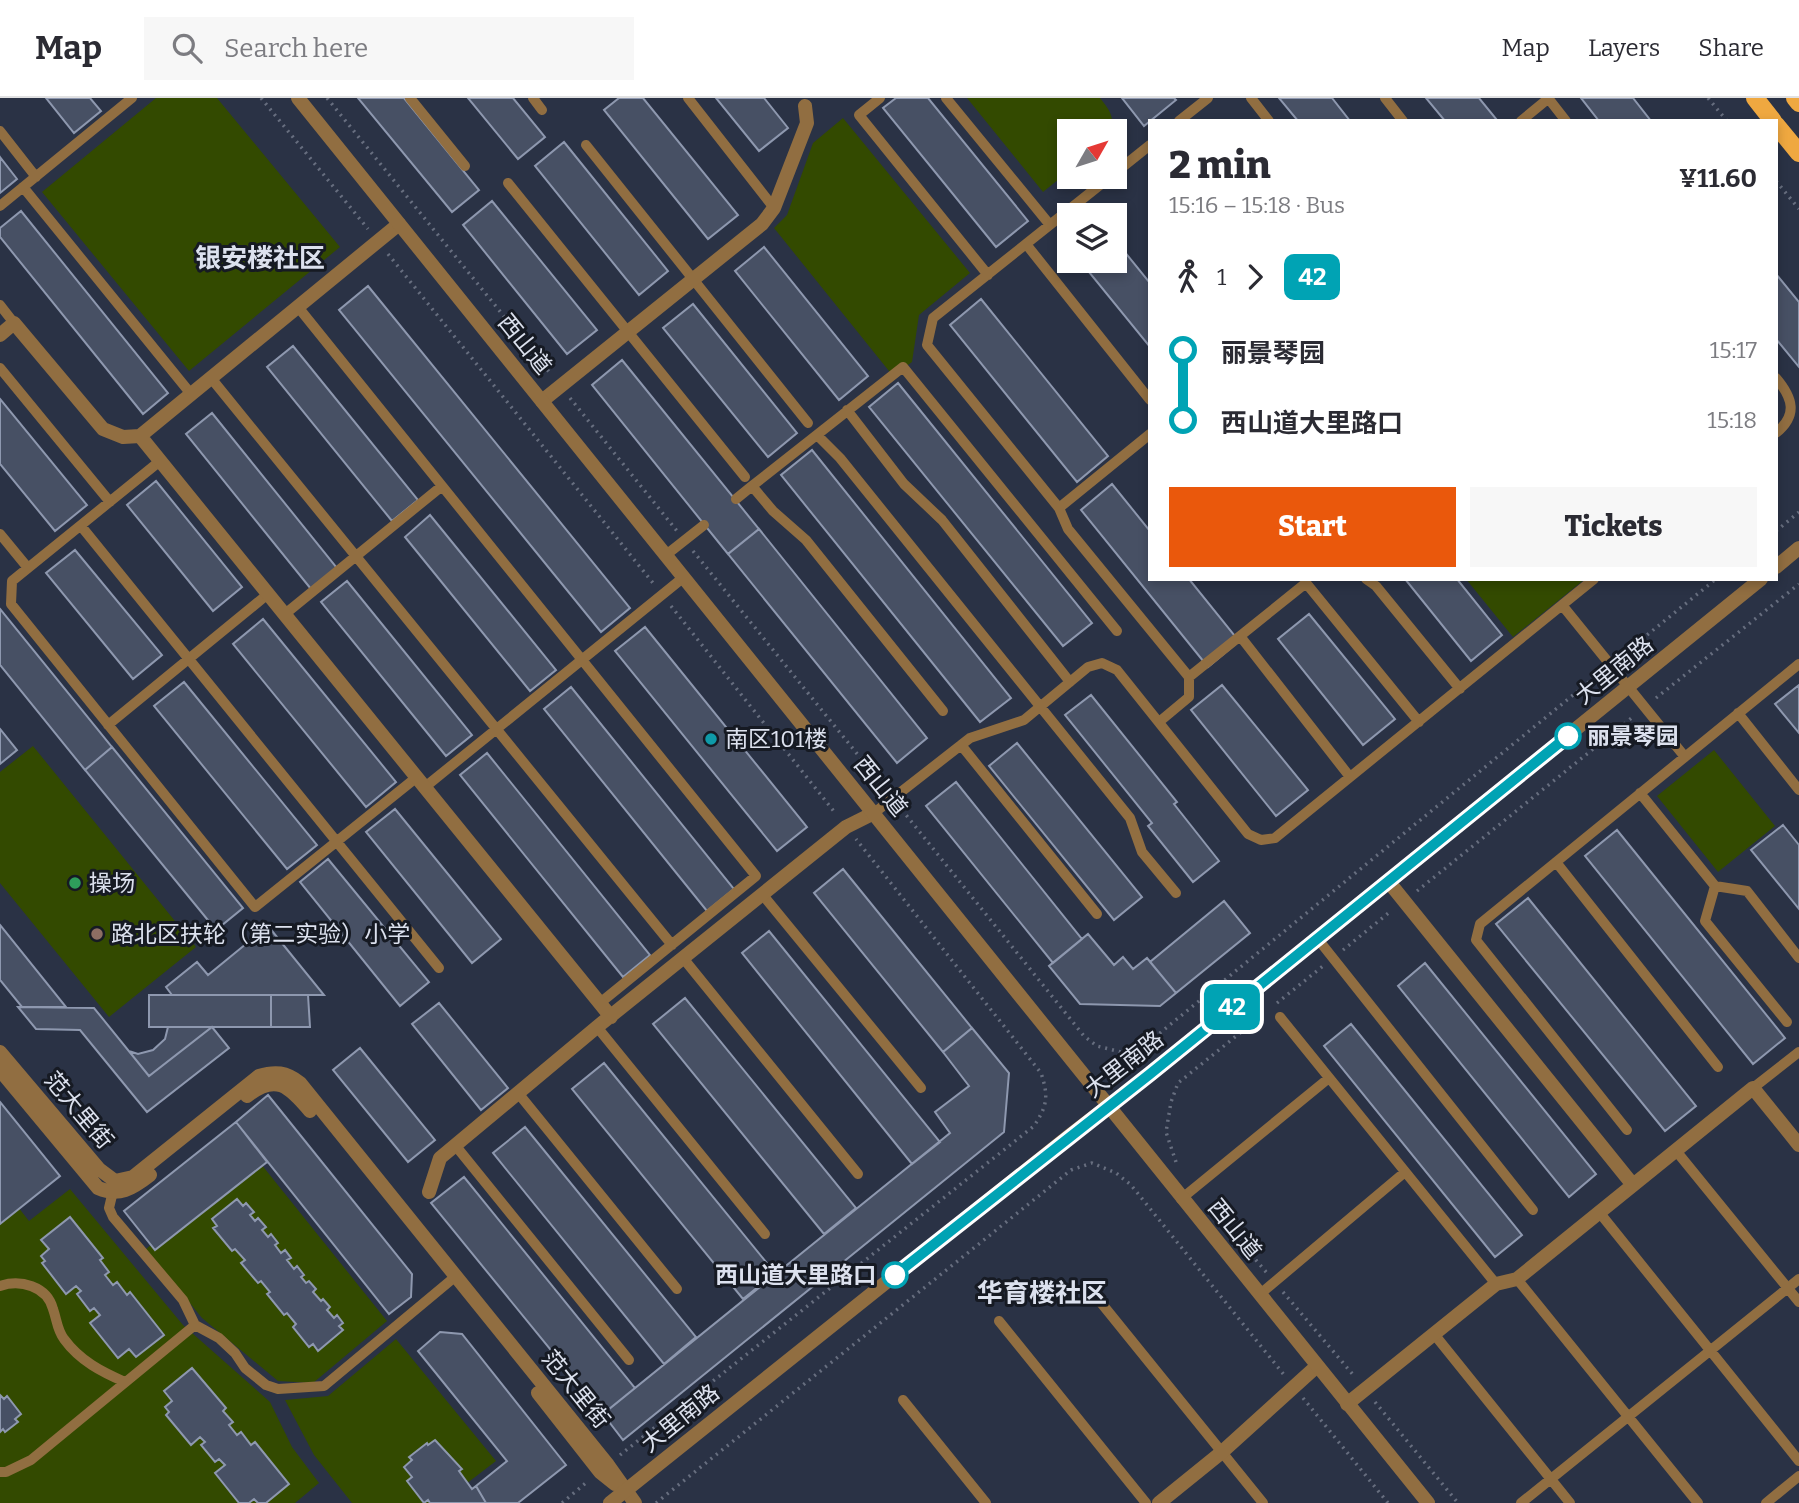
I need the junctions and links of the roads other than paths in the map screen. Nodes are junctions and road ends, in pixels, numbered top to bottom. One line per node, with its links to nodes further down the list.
1 (132, 98): 31 (lane)
2 (298, 98): 37 (street, 西山道)
3 (410, 98): 30 (lane)
4 (533, 98): 17 (lane)
5 (688, 98): 36 (lane)
6 (880, 98): 40 (lane)
7 (946, 98): 38 (lane)
8 (1208, 98): 15 (lane)
9 (1251, 98): 19 (lane)
10 (1385, 98): 20 (lane)
11 (1548, 98): 21 (lane); 22 (lane)
12 (1755, 98): 23 (main road)
13 (1795, 98): 16 (main road)
14 (802, 102): 36 (street)
15 (1195, 102): 18 (lane)
16 (1799, 103)
17 (542, 110)
18 (1182, 119)
19 (1267, 119)
20 (1401, 119)
21 (1523, 119)
22 (1564, 119)
23 (1772, 119)
24 (1778, 127): 28 (main road)
25 (0, 131): 31 (lane)
26 (586, 145): 41 (lane)
27 (1148, 147): 29 (lane)
28 (1799, 153)
29 (1127, 163)
30 (465, 166)
31 (36, 177): 33 (lane)
32 (509, 183): 45 (lane)
33 (23, 187): 35 (lane); 50 (lane)
34 (1095, 189): 38 (lane)
35 (0, 206)
36 (774, 208): 41 (street)
37 (399, 224): 43 (street); 52 (street, 西山道)
38 (1050, 225): 39 (lane)
39 (1026, 244): 40 (lane); 51 (lane)
40 (988, 275): 64 (lane)
41 (693, 278): 45 (street); 54 (lane)
42 (0, 305): 44 (lane)
43 (298, 307): 48 (street); 61 (lane)
44 (15, 323): 46 (street); 57 (street)
45 (626, 331): 52 (street); 60 (lane)
46 (0, 335)
47 (0, 368): 63 (lane)
48 (211, 378): 50 (street); 70 (lane)
49 (1778, 380): 55 (lane)
50 (191, 394): 57 (street)
51 (1148, 397)
52 (542, 401): 69 (street, 西山道)
53 (847, 411): 56 (lane); 82 (lane); 88 (lane)
54 (808, 423)
55 (1778, 431)
56 (817, 435): 60 (lane); 91 (lane)
57 (140, 436): 59 (street)
58 (1148, 436): 64 (lane)
59 (160, 461): 63 (lane); 79 (street)
60 (749, 482): 62 (lane); 92 (lane)
61 (442, 486): 70 (lane); 85 (lane)
62 (736, 499)
63 (110, 502): 66 (lane)
64 (1059, 508): 87 (lane)
65 (704, 525): 69 (lane)
66 (81, 526): 72 (lane); 84 (lane)
67 (0, 534): 72 (lane)
68 (1799, 548): 71 (street)
69 (666, 555): 73 (street, 西山道)
70 (355, 556): 81 (lane); 97 (lane)
71 (1778, 565)
72 (28, 568): 96 (lane)
73 (684, 577): 85 (lane); 104 (street, 西山道)
74 (1307, 581): 83 (lane)
75 (1309, 581): 95 (lane)
76 (1369, 581): 90 (lane)
77 (1592, 581): 80 (lane)
78 (1759, 581): 89 (street, 大里南路)
79 (268, 594): 81 (street); 84 (lane)
80 (1562, 605): 89 (lane); 90 (lane)
81 (285, 614): 101 (street)
82 (1117, 631)
83 (1240, 636): 87 (lane); 100 (lane)
84 (188, 659): 96 (lane); 105 (lane)
85 (583, 660): 97 (lane); 113 (lane)
86 (1799, 664): 93 (lane)
87 (1189, 677): 94 (lane)
88 (1070, 682): 91 (lane); 94 (lane)
89 (1629, 687): 99 (lane); 107 (street, 大里南路)
90 (1460, 689): 95 (lane)
91 (1040, 706): 98 (lane); 109 (lane)
92 (943, 711)
93 (1738, 713): 99 (lane); 102 (lane)
94 (1159, 722): 100 (lane)
95 (1419, 722): 100 (lane)
96 (108, 725): 105 (lane)
97 (496, 730): 101 (lane); 113 (lane)
98 (961, 746): 104 (lane); 111 (lane)
99 (1685, 757): 103 (lane)
100 (1350, 777)
101 (421, 782): 105 (lane); 117 (street)
102 (1799, 790)
103 (1640, 793): 106 (lane); 108 (lane)
104 (874, 813): 110 (street); 130 (street, 西山道)
105 (337, 841): 116 (lane)
106 (1556, 862): 124 (lane); 131 (lane)
107 (1388, 881): 112 (street, 大里南路); 137 (street)
108 (1715, 886): 115 (lane); 120 (lane)
109 (1176, 892)
110 (762, 894): 114 (street); 127 (lane)
111 (1097, 915)
112 (1317, 938): 130 (street, 大里南路); 141 (lane)
113 (671, 944): 117 (lane)
114 (683, 958): 118 (street); 136 (lane)
115 (1799, 958)
116 (439, 968)
117 (600, 1003): 118 (street)
118 (611, 1017): 121 (street)
119 (1280, 1017): 126 (lane)
120 (1787, 1022)
121 (597, 1027): 129 (street); 143 (lane)
122 (0, 1052): 138 (street, 范大里街)
123 (1799, 1052): 128 (lane)
124 (1718, 1067)
125 (0, 1070): 138 (street, 范大里街)
126 (1329, 1078): 135 (lane); 140 (lane)
127 (920, 1088)
128 (1753, 1088): 133 (street); 134 (street)
129 (518, 1093): 132 (street); 150 (lane)
130 (1106, 1106): 140 (street, 西山道); 169 (street, 大里南路)
131 (1627, 1130)
132 (455, 1145): 139 (street); 158 (lane)
133 (1799, 1145)
134 (1677, 1152): 137 (street); 149 (lane)
135 (1405, 1172): 147 (lane); 151 (lane)
136 (858, 1174)
137 (1633, 1185): 142 (street)
138 (114, 1187): 144 (street, 范大里街); 155 (lane)
139 (429, 1192)
140 (1181, 1199): 151 (street, 西山道)
141 (1533, 1210)
142 (1599, 1212): 145 (street); 157 (lane)
143 (765, 1234)
144 (453, 1279): 155 (lane); 169 (street, 范大里街)
145 (1517, 1279): 147 (street); 163 (lane)
146 (1799, 1279): 149 (lane)
147 (1496, 1284): 156 (street)
148 (0, 1286): 160 (lane)
149 (1787, 1288): 153 (lane); 157 (lane)
150 (677, 1289)
151 (1259, 1295): 159 (street, 西山道)
152 (1098, 1299): 164 (lane)
153 (1799, 1302)
154 (999, 1321): 173 (lane)
155 (195, 1325): 160 (lane)
156 (1434, 1334): 162 (street); 168 (lane)
157 (1710, 1351): 163 (lane); 165 (lane)
158 (629, 1360)
159 (1317, 1366): 162 (street, 西山道); 164 (street)
160 (125, 1382): 166 (lane)
161 (904, 1400): 172 (lane)
162 (1348, 1404): 176 (street, 西山道)
163 (1628, 1417): 168 (lane); 179 (lane)
164 (1222, 1452): 174 (street); 175 (lane)
165 (1799, 1461)
166 (0, 1472)
167 (1799, 1476): 180 (lane)
168 (1551, 1479): 177 (lane); 178 (lane)
169 (624, 1491): 170 (street, 大里南路); 171 (street, 范大里街)
170 (610, 1503)
171 (635, 1503)
172 (986, 1503)
173 (1146, 1503)
174 (1159, 1503)
175 (1263, 1503)
176 (1428, 1503)
177 (1521, 1503)
178 (1570, 1503)
179 (1698, 1503)
180 (1766, 1503)

